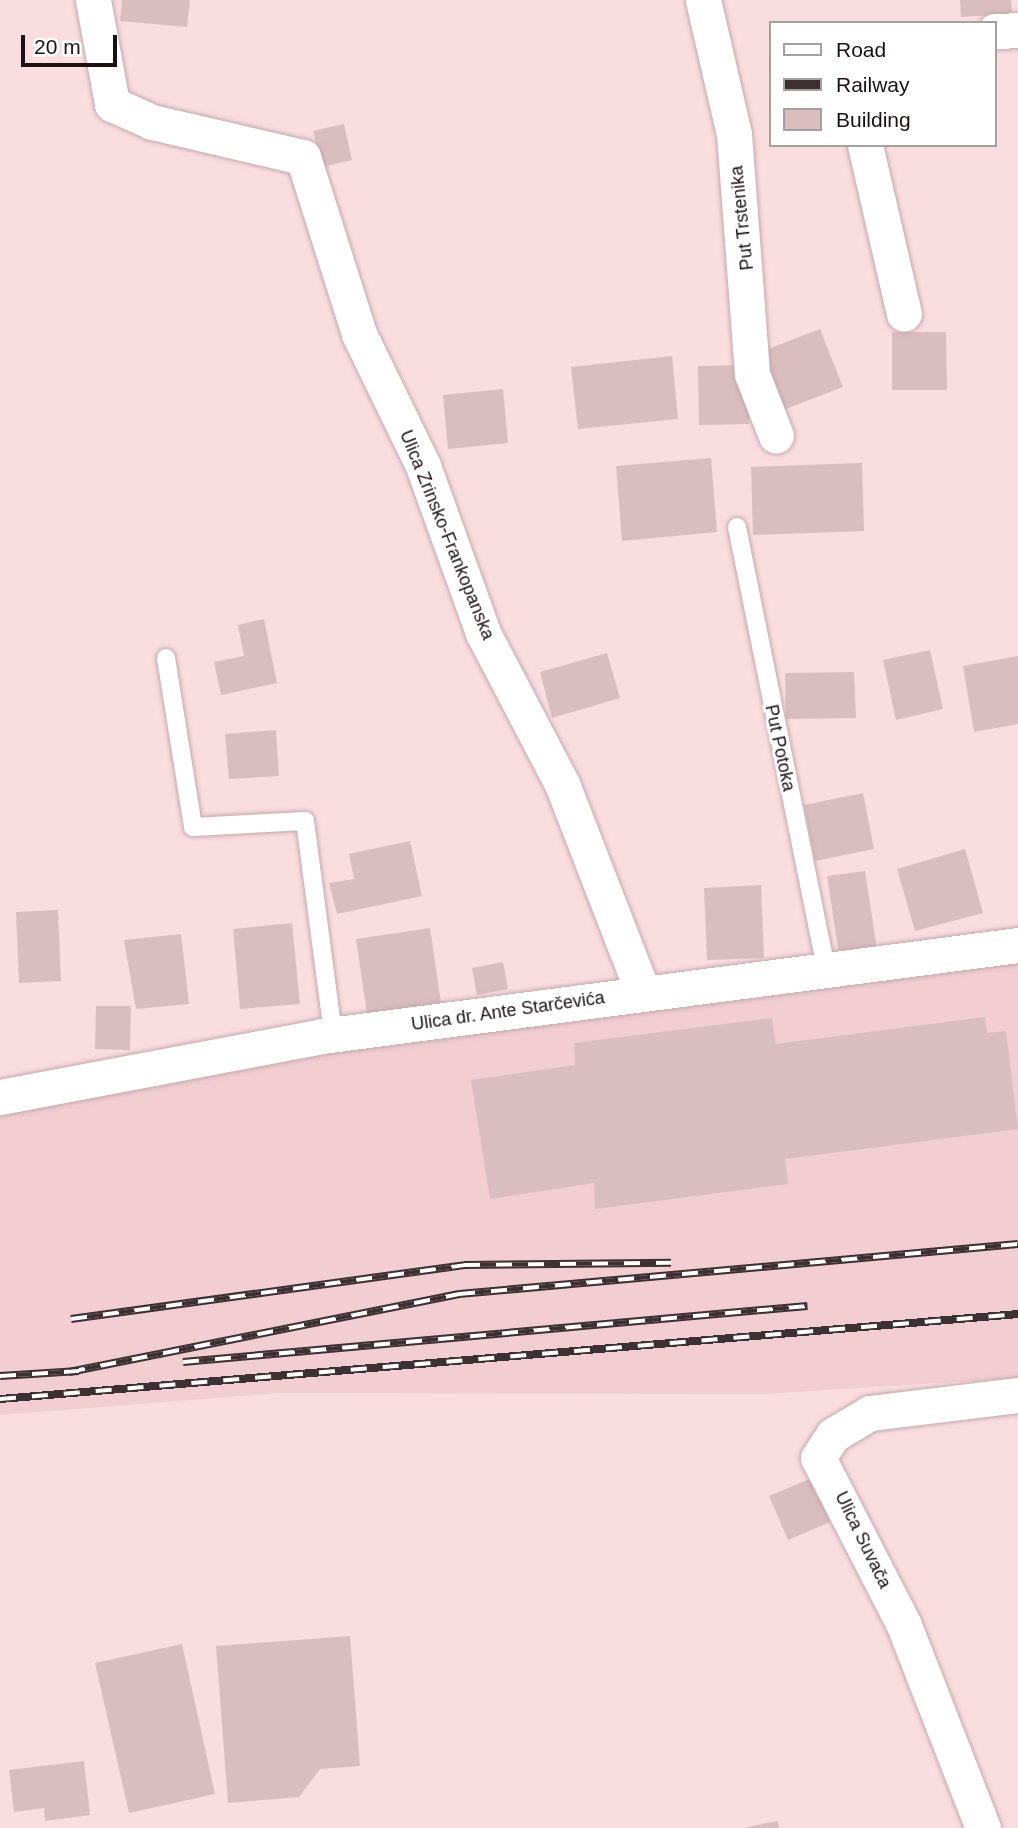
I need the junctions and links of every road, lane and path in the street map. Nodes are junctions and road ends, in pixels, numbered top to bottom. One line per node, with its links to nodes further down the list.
1 (93, 0): 12 (street, Ulica Zrinsko-Frankopanska)
2 (703, 0): 7 (street, Put Trstenika)
3 (1018, 30): 4 (street)
4 (997, 31)
5 (865, 147): 6 (street)
6 (904, 314)
7 (776, 436)
8 (737, 527): 11 (lane, Put Potoka)
9 (166, 658): 13 (lane)
10 (1018, 945): 11 (street, Ulica dr. Ante Starčevića)
11 (825, 970): 12 (street, Ulica dr. Ante Starčevića)
12 (643, 993): 13 (street, Ulica dr. Ante Starčevića)
13 (332, 1035): 14 (street, Ulica dr. Ante Starčevića)
14 (0, 1097)
15 (1018, 1395): 16 (street, Ulica Suvača)
16 (983, 1828)

